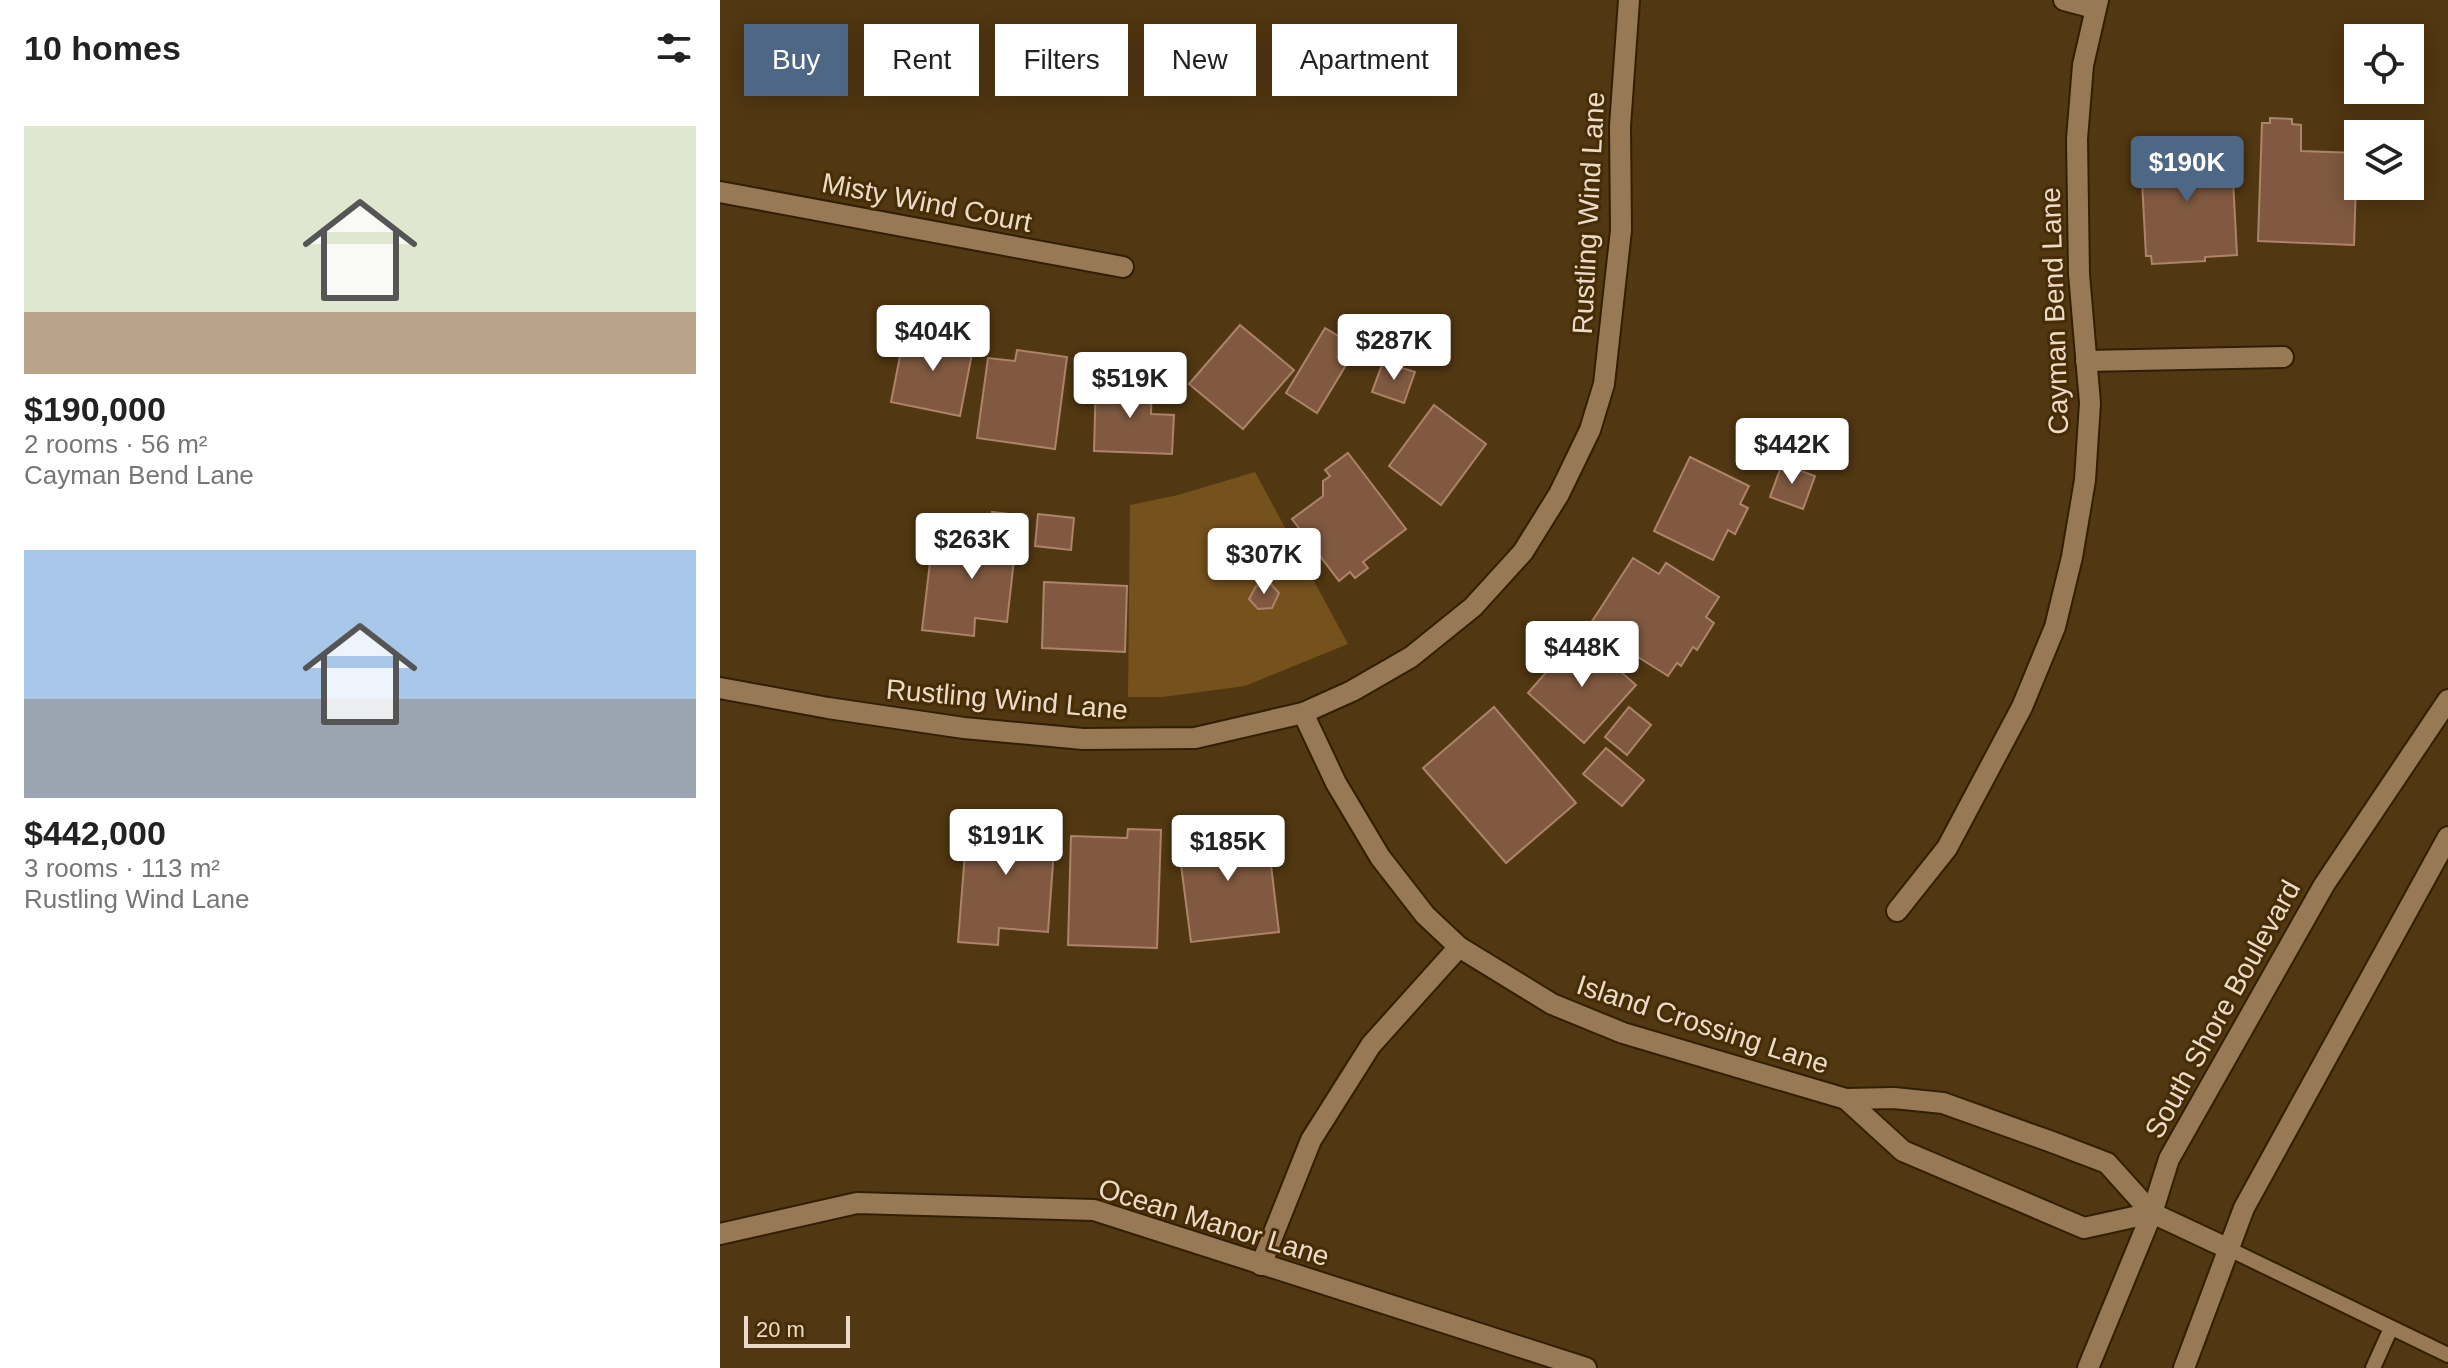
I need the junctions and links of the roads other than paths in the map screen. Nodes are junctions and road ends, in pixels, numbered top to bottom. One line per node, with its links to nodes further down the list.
1 (1629, 0): 10 (street, Rustling Wind Lane)
2 (2064, 0): 3 (street)
3 (2096, 4): 7 (street, Cayman Bend Lane)
4 (720, 192): 5 (street, Misty Wind Court)
5 (1123, 267)
6 (2283, 357): 7 (street)
7 (2086, 361): 12 (street, Cayman Bend Lane)
8 (720, 688): 10 (street, Rustling Wind Lane)
9 (2448, 700): 15 (street, South Shore Boulevard)
10 (1303, 713): 13 (street, Island Crossing Lane)
11 (2448, 837): 17 (street)
12 (1897, 911)
13 (1459, 947): 14 (street, Island Crossing Lane); 18 (street)
14 (1846, 1099): 15 (street, Island Crossing Lane); 15 (street, Island Crossing Lane)
15 (2152, 1213): 17 (street, Island Crossing Lane); 22 (street, South Shore Boulevard)
16 (720, 1234): 18 (street, Ocean Manor Lane)
17 (2229, 1249): 19 (lane); 23 (street)
18 (1261, 1265): 21 (street, Ocean Manor Lane)
19 (2391, 1328): 20 (lane); 24 (lane)
20 (2448, 1355)
21 (1586, 1368)
22 (2088, 1368)
23 (2184, 1368)
24 (2373, 1368)

